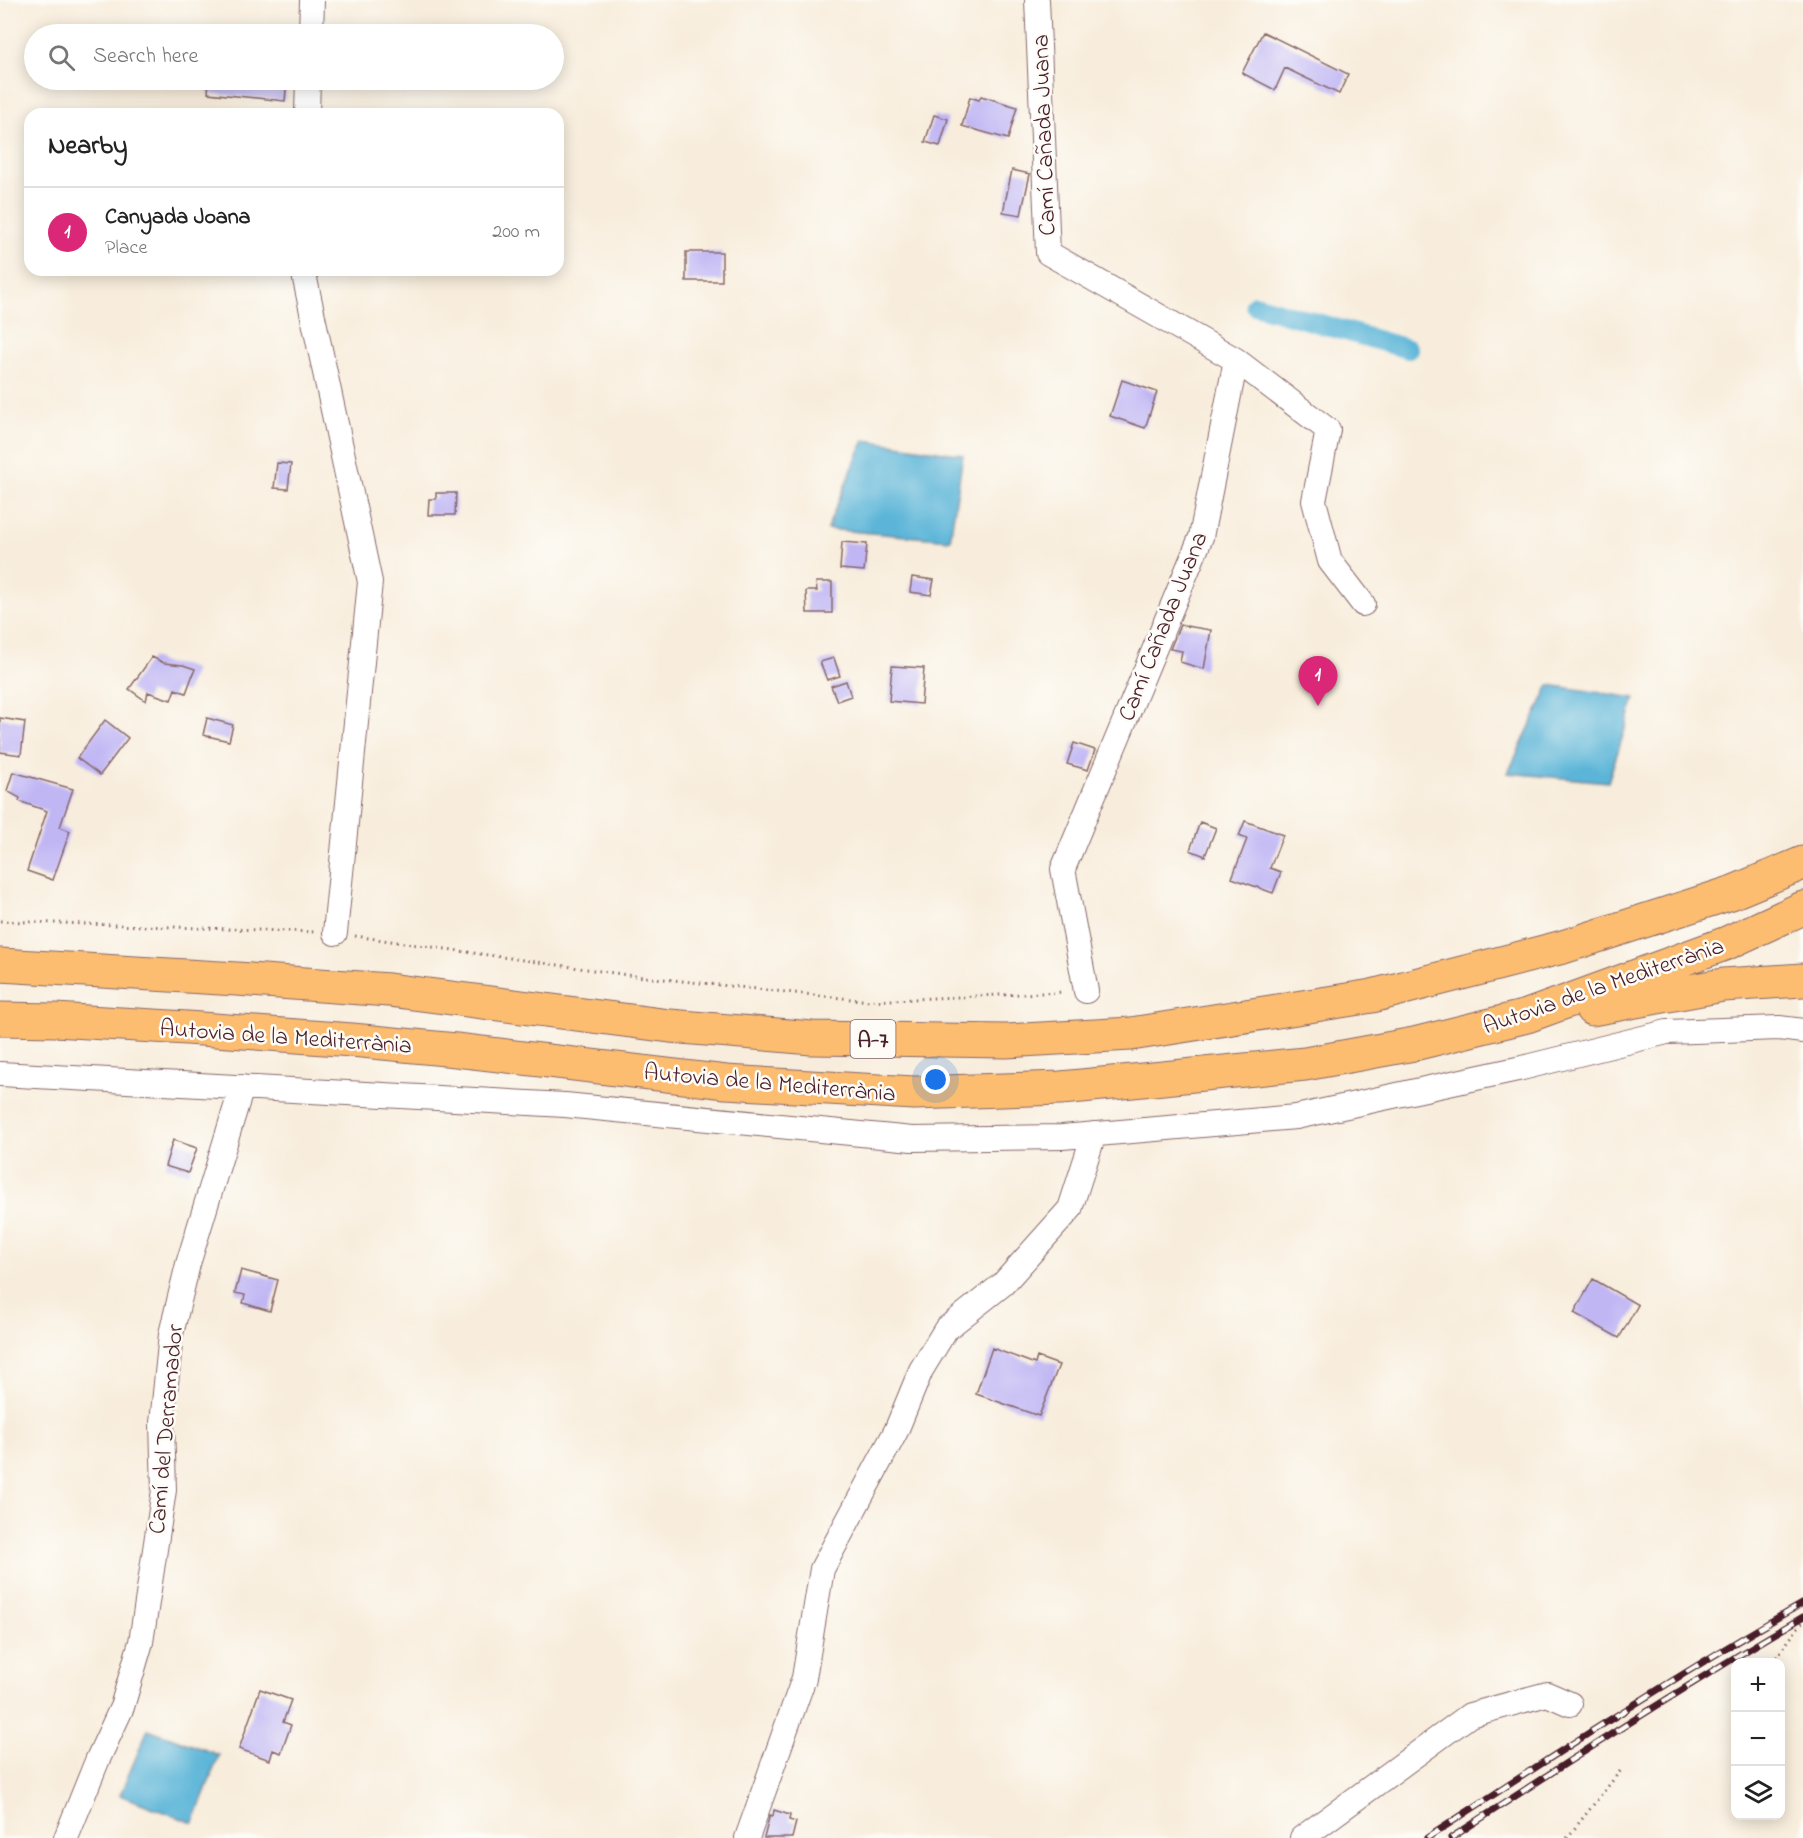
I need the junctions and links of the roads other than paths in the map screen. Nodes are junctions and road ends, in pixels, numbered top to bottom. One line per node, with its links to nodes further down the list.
1 (312, 0): 3 (street)
2 (1037, 0): 7 (street, Camí Cañada Juana)
3 (311, 24)
4 (308, 90): 5 (street)
5 (307, 108)
6 (304, 276): 13 (street)
7 (1236, 360): 8 (street); 16 (street, Camí Cañada Juana)
8 (1363, 604)
9 (1803, 841): 11 (highway)
10 (1803, 863): 11 (highway, Autovia de la Mediterrània / A-7)
11 (1731, 892): 14 (highway, Autovia de la Mediterrània / A-7)
12 (1803, 908): 17 (highway, Autovia de la Mediterrània / A-7)
13 (335, 933)
14 (0, 965)
15 (1803, 980): 17 (highway)
16 (1086, 992)
17 (1527, 1016): 18 (highway, Autovia de la Mediterrània / A-7)
18 (0, 1019)
19 (1803, 1030): 22 (street)
20 (0, 1074): 21 (street)
21 (242, 1087): 22 (street); 24 (street, Camí del Derramador)
22 (1094, 1134): 25 (street)
23 (1570, 1704): 26 (street)
24 (66, 1838)
25 (747, 1838)
26 (1302, 1838)

